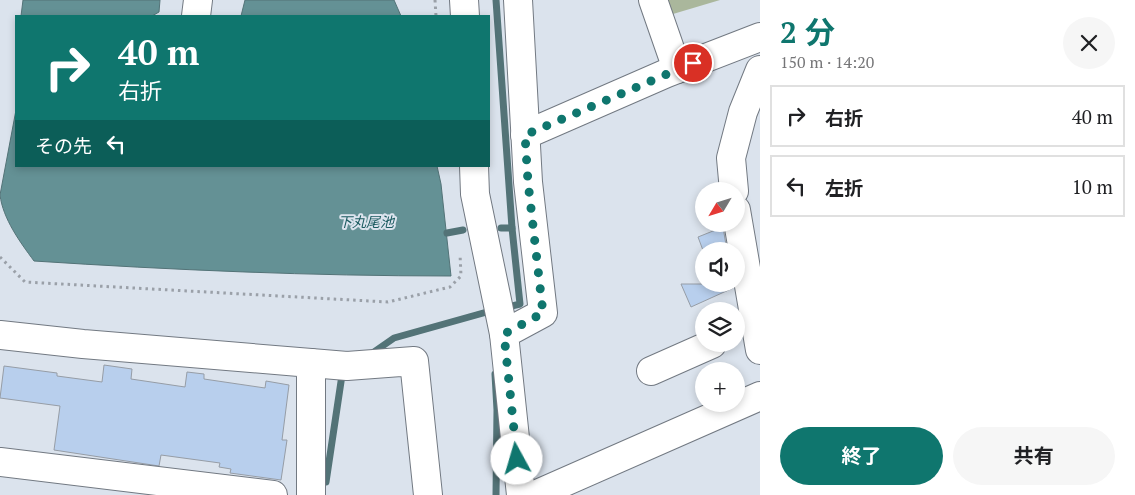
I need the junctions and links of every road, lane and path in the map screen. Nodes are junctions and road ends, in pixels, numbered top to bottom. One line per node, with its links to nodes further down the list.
1 (198, 0): 6 (street)
2 (434, 0): 7 (path)
3 (464, 0): 8 (street)
4 (518, 0): 12 (street)
5 (653, 0): 10 (street)
6 (196, 15)
7 (436, 15)
8 (465, 15)
9 (760, 37): 10 (street)
10 (677, 69): 12 (street)
11 (760, 70): 14 (street)
12 (525, 135): 18 (street)
13 (474, 167): 18 (street)
14 (733, 182)
15 (739, 232): 20 (street)
16 (460, 245): 17 (path)
17 (0, 257)
18 (501, 318): 29 (street)
19 (0, 335): 22 (street)
20 (751, 336)
21 (695, 352): 23 (street)
22 (311, 363): 27 (street); 28 (street)
23 (652, 371)
24 (760, 396): 30 (street)
25 (0, 462): 26 (street)
26 (273, 495)
27 (311, 495)
28 (428, 495)
29 (521, 495)
30 (535, 495)

